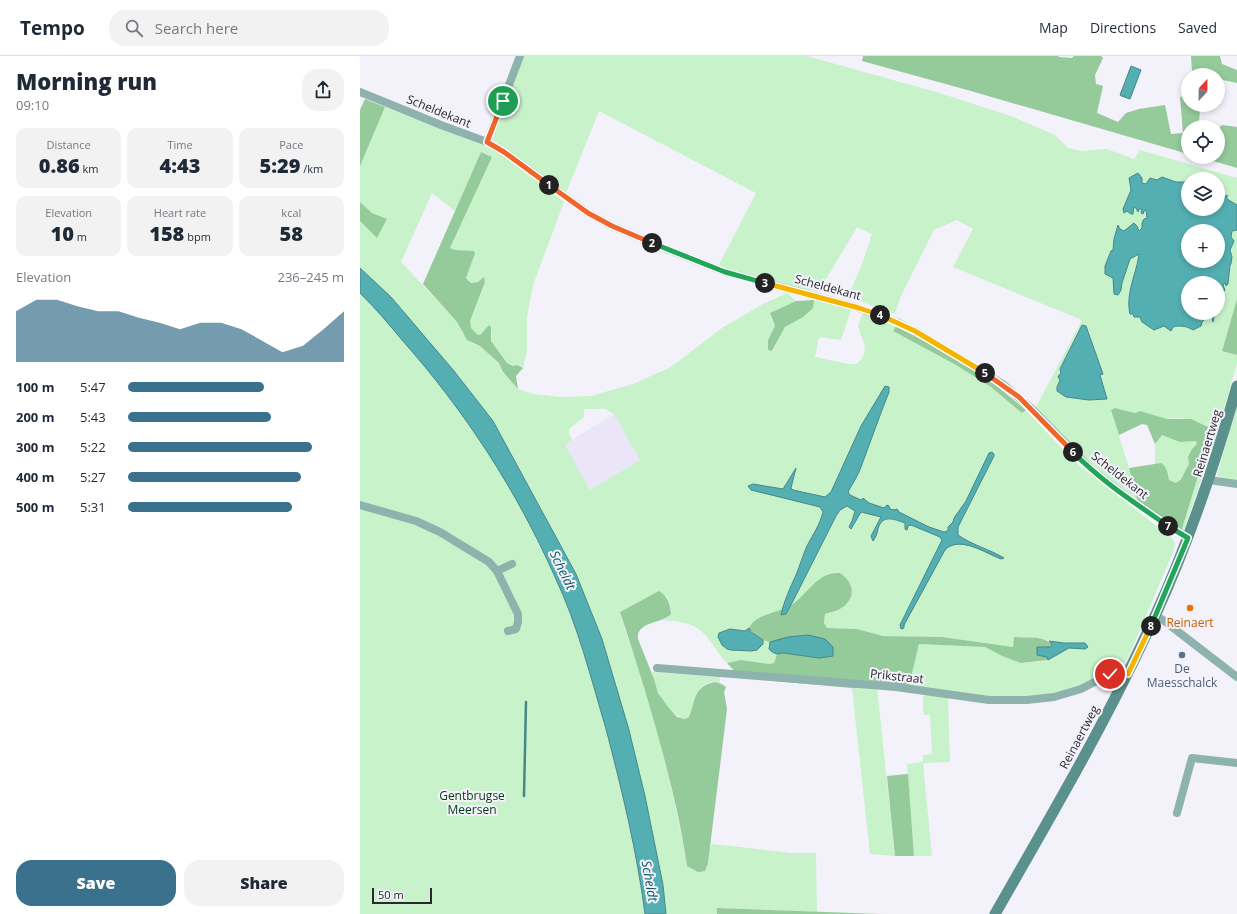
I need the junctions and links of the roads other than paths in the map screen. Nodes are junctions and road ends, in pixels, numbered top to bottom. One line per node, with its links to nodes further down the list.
1 (520, 56): 3 (street)
2 (360, 92): 3 (street, Scheldekant)
3 (487, 142): 8 (street, Scheldekant)
4 (1237, 386): 5 (main road, Reinaertweg)
5 (1209, 480): 6 (street); 8 (main road, Reinaertweg)
6 (1237, 484)
7 (360, 505): 10 (street)
8 (1188, 538): 11 (main road, Reinaertweg)
9 (512, 564): 10 (street)
10 (497, 571): 12 (street)
11 (1156, 616): 14 (main road, Reinaertweg); 15 (street)
12 (508, 631)
13 (657, 668): 14 (street, Prikstraat)
14 (1128, 674): 18 (main road, Reinaertweg)
15 (1237, 677)
16 (1237, 763): 17 (street)
17 (1177, 813)
18 (995, 914)

